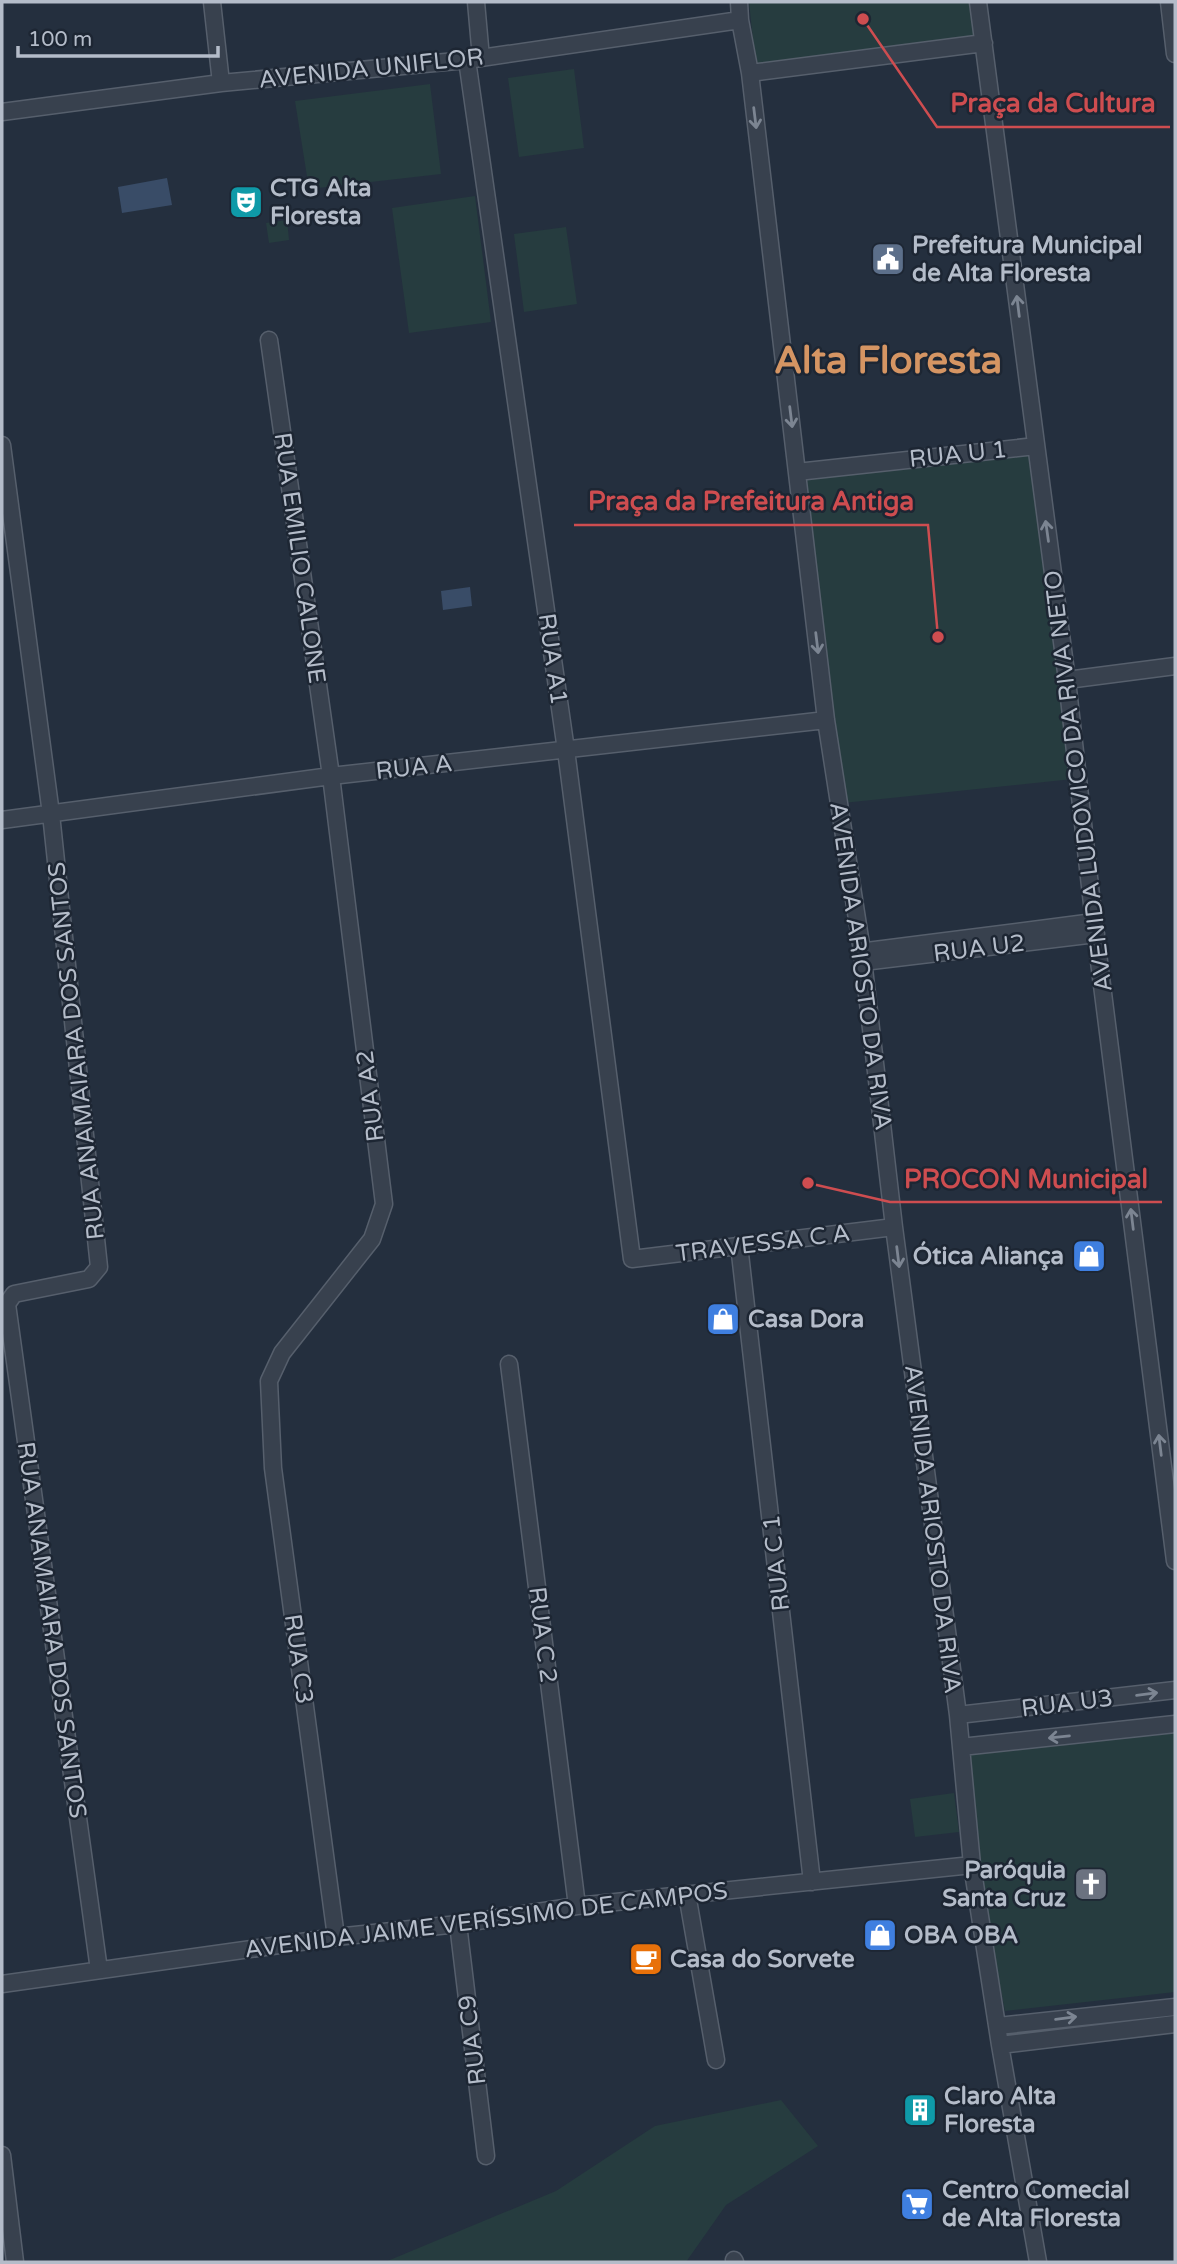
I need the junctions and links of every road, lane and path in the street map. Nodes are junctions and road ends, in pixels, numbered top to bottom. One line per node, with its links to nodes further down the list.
1 (212, 2): 11 (street)
2 (476, 2): 9 (street, RUA A1)
3 (739, 2): 6 (street, AVENIDA ARIOSTO DA RIVA)
4 (978, 2): 7 (street, AVENIDA LUDOVICO DA RIVA NETO)
5 (1168, 2): 8 (street)
6 (740, 20): 9 (street, AVENIDA UNIFLOR); 10 (street, AVENIDA ARIOSTO DA RIVA)
7 (984, 43): 10 (street); 15 (street, AVENIDA LUDOVICO DA RIVA NETO, one-way to 7)
8 (1175, 54)
9 (474, 59): 11 (street, AVENIDA UNIFLOR); 20 (street, RUA A1)
10 (750, 73): 16 (street, AVENIDA ARIOSTO DA RIVA, one-way to 16)
11 (221, 83): 12 (street, AVENIDA UNIFLOR)
12 (2, 112)
13 (269, 340): 21 (street, RUA EMILIO CALONE)
14 (2, 445): 22 (street, RUA ANAMAIARA DOS SANTOS)
15 (1036, 446): 16 (street, RUA U 1); 18 (street, AVENIDA LUDOVICO DA RIVA NETO, one-way to 15)
16 (797, 472): 19 (street, AVENIDA ARIOSTO DA RIVA, one-way to 19)
17 (1175, 666): 18 (street)
18 (1067, 680): 24 (street, AVENIDA LUDOVICO DA RIVA NETO)
19 (827, 720): 20 (street, RUA A); 25 (street, AVENIDA ARIOSTO DA RIVA)
20 (566, 750): 21 (street, RUA A); 28 (street, RUA A1)
21 (331, 776): 22 (street, RUA A); 30 (street, RUA A2)
22 (51, 814): 23 (street, RUA A); 42 (street, RUA ANAMAIARA DOS SANTOS)
23 (2, 820)
24 (1095, 928): 25 (street, RUA U2); 31 (street, AVENIDA LUDOVICO DA RIVA NETO, one-way to 24)
25 (863, 957): 26 (street, AVENIDA ARIOSTO DA RIVA)
26 (894, 1227): 27 (street, TRAVESSA C A); 33 (street, AVENIDA ARIOSTO DA RIVA, one-way to 33)
27 (740, 1245): 28 (street, TRAVESSA C A); 37 (street, RUA C 1)
28 (632, 1259)
29 (509, 1364): 39 (street, RUA C 2)
30 (269, 1381): 41 (street, RUA C3)
31 (1175, 1561)
32 (1175, 1690): 33 (street, RUA U3, one-way to 32)
33 (958, 1715): 35 (street, AVENIDA ARIOSTO DA RIVA)
34 (1175, 1724): 35 (street, RUA U3, one-way to 35)
35 (961, 1747): 36 (street, AVENIDA ARIOSTO DA RIVA)
36 (972, 1865): 37 (street, AVENIDA JAIME VERÍSSIMO DE CAMPOS); 47 (street, AVENIDA ARIOSTO DA RIVA)
37 (812, 1882): 38 (street, AVENIDA JAIME VERÍSSIMO DE CAMPOS)
38 (687, 1894): 39 (street, AVENIDA JAIME VERÍSSIMO DE CAMPOS); 50 (street)
39 (576, 1906): 40 (street, AVENIDA JAIME VERÍSSIMO DE CAMPOS)
40 (458, 1924): 41 (street, AVENIDA JAIME VERÍSSIMO DE CAMPOS); 52 (street, RUA C9)
41 (336, 1937): 42 (street, AVENIDA JAIME VERÍSSIMO DE CAMPOS)
42 (99, 1970): 43 (street, AVENIDA JAIME VERÍSSIMO DE CAMPOS)
43 (2, 1984)
44 (1175, 2007): 45 (street)
45 (1111, 2012): 47 (street, one-way to 45); 48 (street)
46 (1175, 2024): 48 (street)
47 (998, 2026): 49 (street, AVENIDA ARIOSTO DA RIVA)
48 (1111, 2031): 49 (street)
49 (1000, 2045): 54 (street, AVENIDA ARIOSTO DA RIVA)
50 (716, 2060)
51 (2, 2155): 53 (street)
52 (486, 2156)
53 (15, 2262)
54 (1038, 2262)

